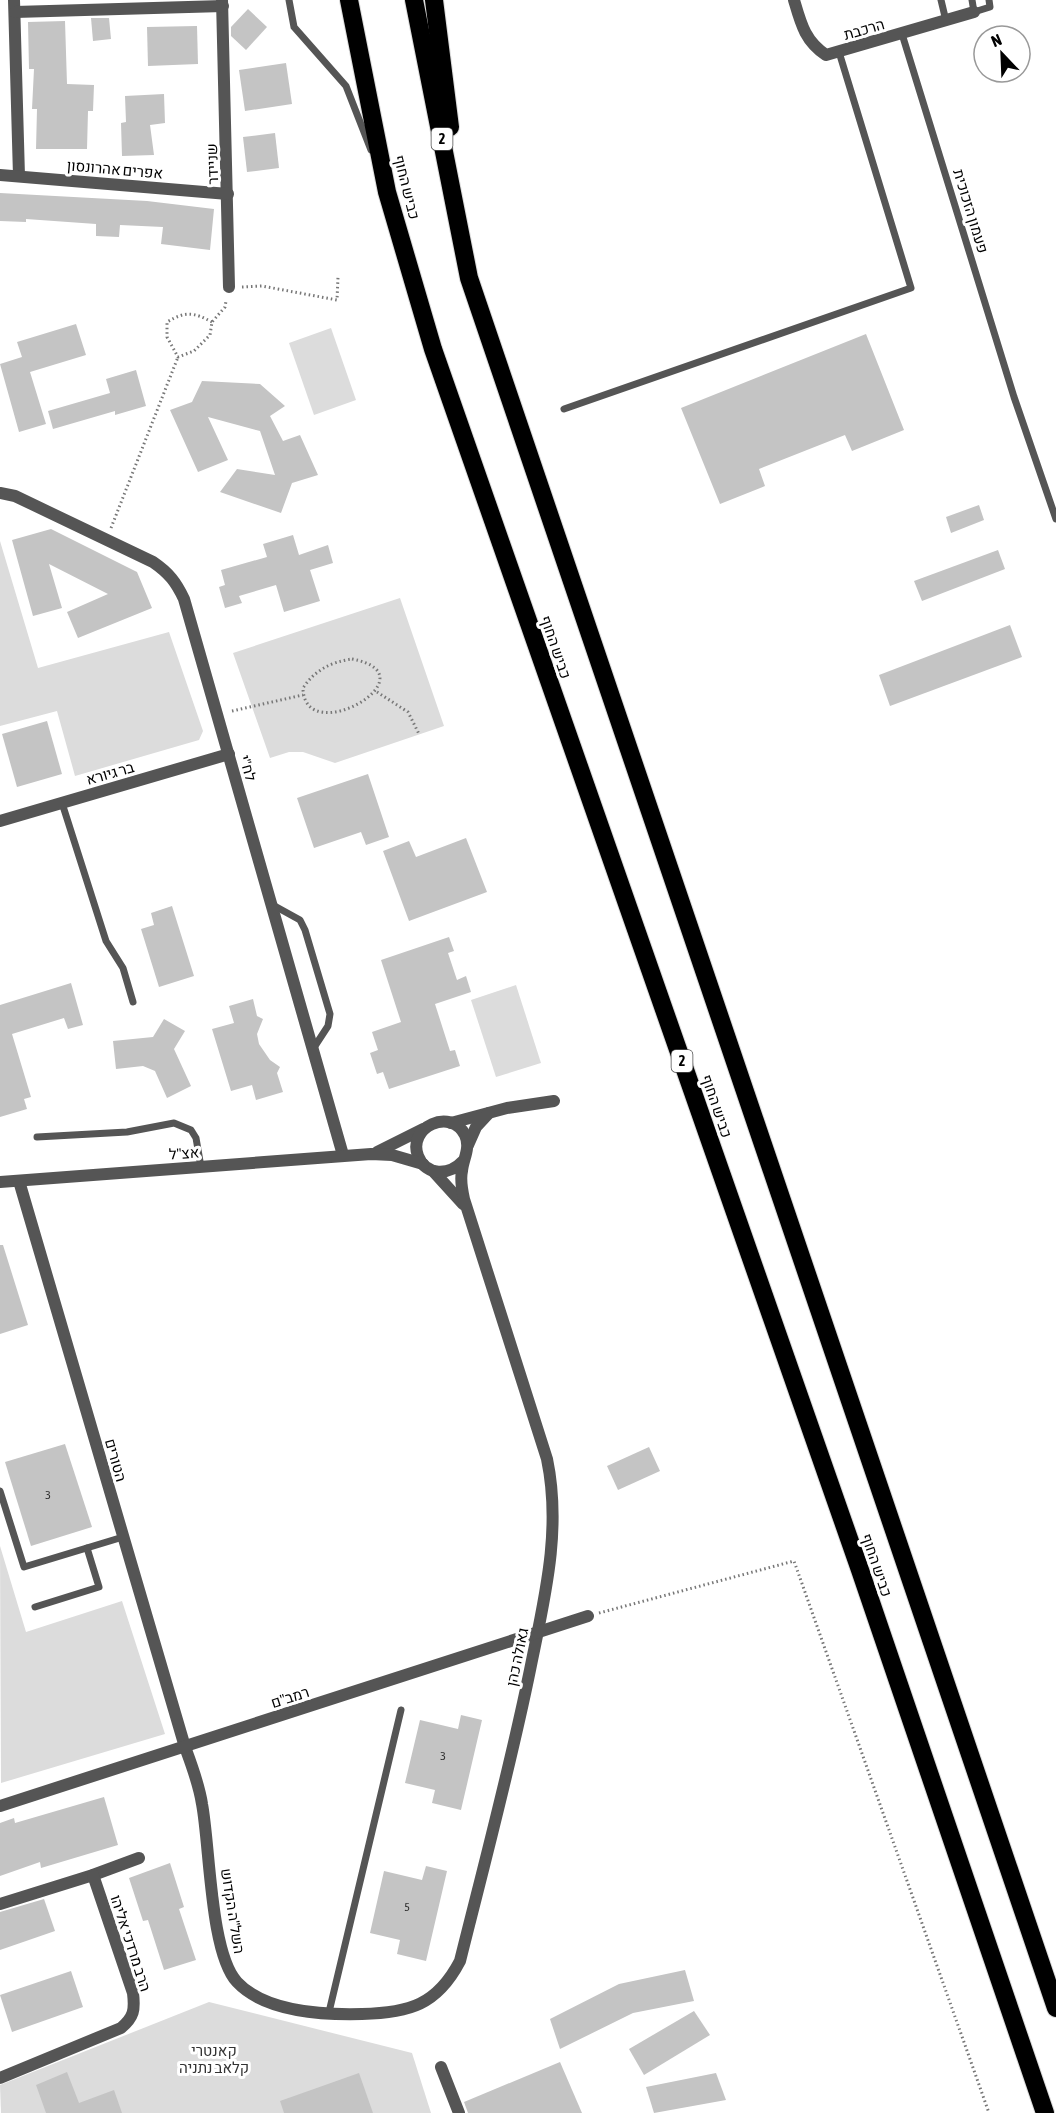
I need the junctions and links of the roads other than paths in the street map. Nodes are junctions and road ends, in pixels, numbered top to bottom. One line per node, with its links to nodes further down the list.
1 (289, 0): 16 (lane)
2 (350, 0): 16 (highway, כביש החוף / 2)
3 (414, 0): 18 (highway, כביש החוף / 2)
4 (434, 0): 18 (highway)
5 (794, 0): 13 (street, הרכבת)
6 (941, 0): 11 (lane)
7 (988, 0): 10 (lane)
8 (222, 3): 9 (street); 17 (street, שניידר)
9 (15, 6): 15 (street)
10 (973, 6): 11 (street, הרכבת)
11 (946, 21): 12 (street, הרכבת)
12 (902, 34): 13 (street, הרכבת); 22 (lane, פעמון הזכוכית)
13 (839, 52): 20 (lane)
14 (0, 175): 15 (street, אפרים אהרונסון)
15 (19, 176): 17 (street, אפרים אהרונסון)
16 (387, 192): 60 (highway, כביש החוף / 2)
17 (228, 194): 19 (street, שניידר)
18 (469, 278): 55 (highway, כביש החוף / 2)
19 (229, 287)
20 (564, 409)
21 (0, 493): 23 (street, לח"י)
22 (1056, 519)
23 (228, 754): 24 (street, בר גיורא); 26 (street, לח"י)
24 (62, 803): 25 (street, בר גיורא); 27 (lane)
25 (1, 818)
26 (272, 904): 28 (street, לח"י); 28 (lane)
27 (133, 1002)
28 (313, 1049): 36 (street, לח"י)
29 (554, 1101): 30 (street)
30 (490, 1113): 31 (street); 34 (street)
31 (451, 1123): 32 (street); 34 (street)
32 (424, 1128): 35 (street, אצ"ל); 39 (street)
33 (37, 1137): 38 (lane)
34 (468, 1145): 37 (street)
35 (371, 1154): 36 (street, אצ"ל); 39 (street, אצ"ל)
36 (343, 1155): 38 (street, אצ"ל)
37 (463, 1161): 39 (street); 42 (street, גאולה כהן)
38 (201, 1167): 40 (street, אצ"ל)
39 (428, 1167): 42 (street, גאולה כהן)
40 (20, 1181): 41 (street, אצ"ל); 44 (street, הטורים)
41 (0, 1182)
42 (469, 1213): 48 (street, גאולה כהן)
43 (0, 1491): 45 (lane)
44 (123, 1537): 45 (lane); 50 (street, הטורים)
45 (87, 1548): 46 (lane)
46 (35, 1607)
47 (588, 1616): 48 (street, רמב"ם)
48 (538, 1632): 50 (street, רמב"ם); 56 (street, גאולה כהן)
49 (401, 1710): 56 (lane)
50 (184, 1747): 51 (street, רמב"ם); 56 (street, השל"ה הקדוש)
51 (0, 1806)
52 (139, 1858): 53 (street)
53 (93, 1875): 54 (street); 58 (street, הרב מרדכי אליהו)
54 (0, 1904)
55 (1056, 2008)
56 (329, 2012)
57 (441, 2067): 59 (street)
58 (0, 2078)
59 (459, 2113)
60 (1045, 2113)

